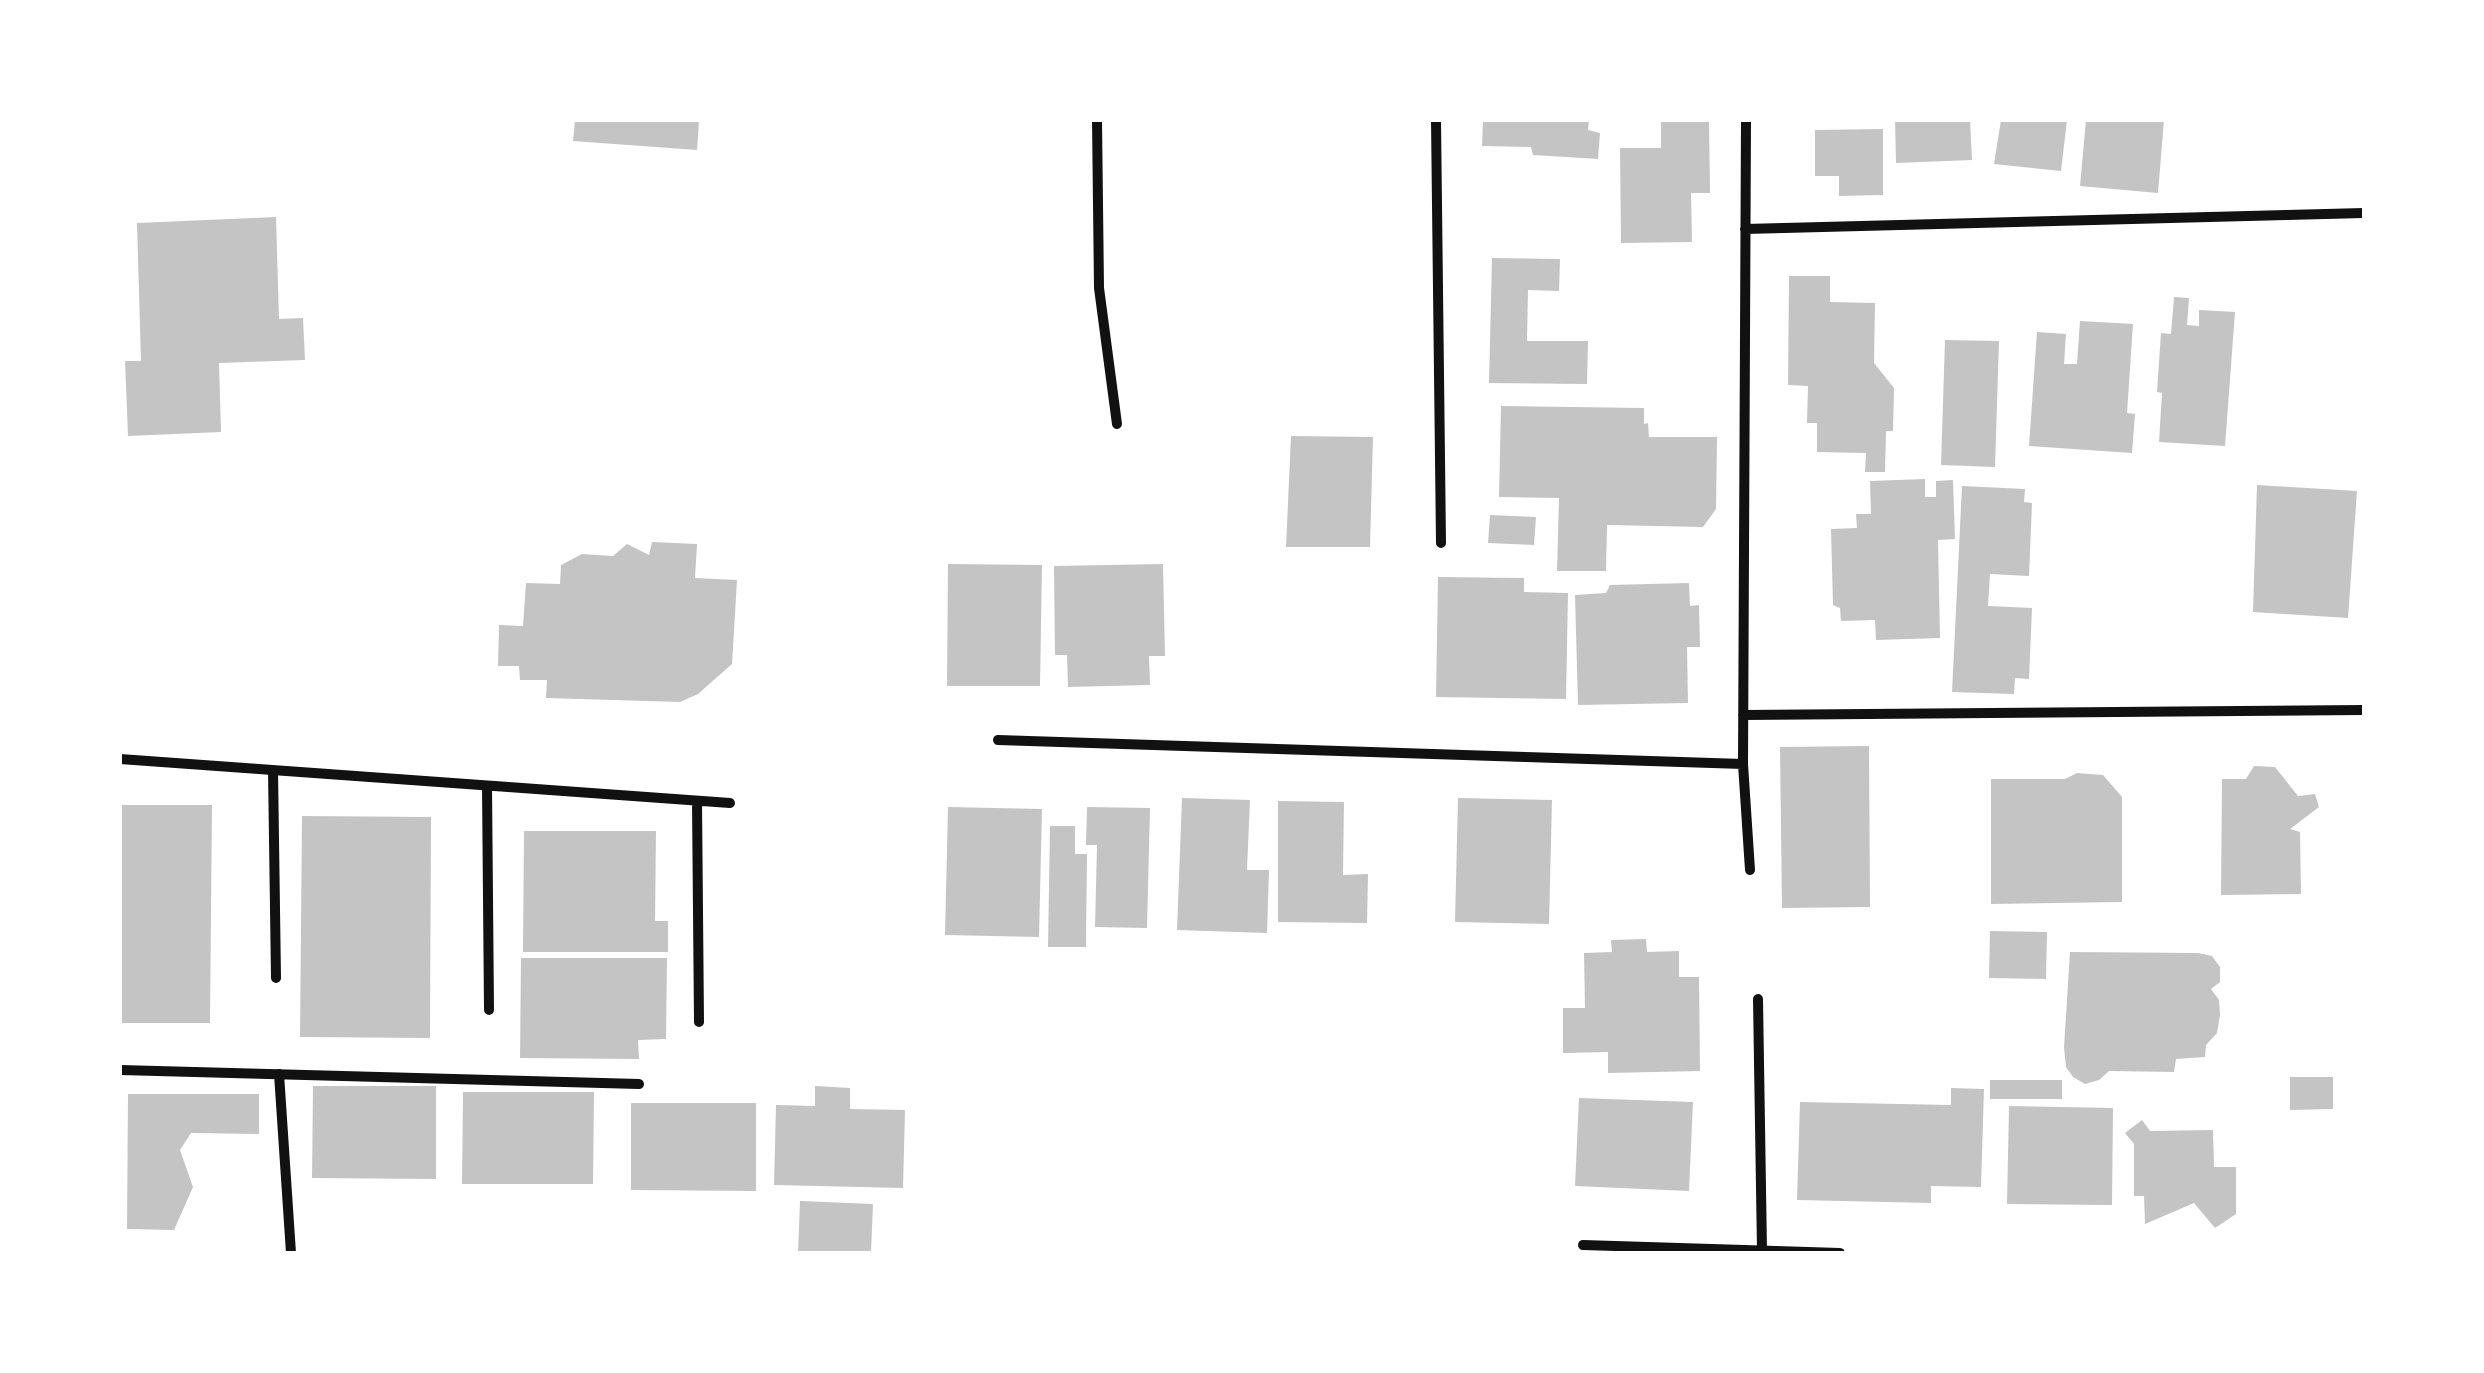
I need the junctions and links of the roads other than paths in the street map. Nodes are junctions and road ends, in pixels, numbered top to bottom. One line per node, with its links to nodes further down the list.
1 (1098, 120): 6 (street)
2 (1436, 120): 7 (street)
3 (1746, 120): 5 (street)
4 (2364, 213): 5 (street)
5 (1745, 230): 9 (street)
6 (1117, 424)
7 (1441, 543)
8 (2364, 710): 9 (street)
9 (1743, 715): 12 (street)
10 (998, 740): 12 (street)
11 (120, 759): 13 (street)
12 (1743, 764): 17 (street)
13 (273, 770): 14 (street); 18 (street)
14 (487, 786): 15 (street); 20 (street)
15 (697, 801): 16 (street); 21 (street)
16 (730, 803)
17 (1750, 870)
18 (276, 978)
19 (1758, 999): 26 (street)
20 (489, 1010)
21 (699, 1022)
22 (120, 1070): 23 (street)
23 (279, 1074): 24 (street); 27 (street)
24 (639, 1084)
25 (1583, 1245): 26 (street)
26 (1762, 1250): 28 (street)
27 (291, 1253)
28 (1840, 1253)

